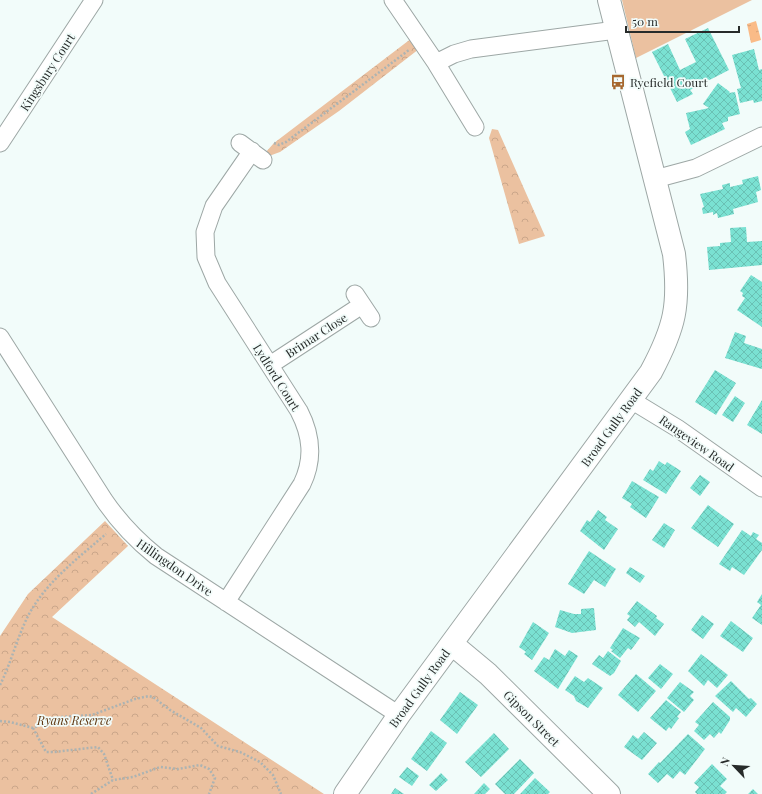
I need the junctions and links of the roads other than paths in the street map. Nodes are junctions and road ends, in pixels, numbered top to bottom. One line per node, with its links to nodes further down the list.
1 (94, 0): 8 (street, Kingsbury Court)
2 (393, 0): 5 (street)
3 (608, 0): 4 (street, Broad Gully Road)
4 (616, 30): 5 (street); 10 (street, Broad Gully Road)
5 (436, 63): 6 (street)
6 (475, 127)
7 (762, 136): 10 (street)
8 (0, 144)
9 (251, 151): 13 (street, Lydford Court)
10 (655, 179): 14 (street, Broad Gully Road)
11 (363, 306): 13 (street, Brimar Close)
12 (0, 337): 16 (street, Hillingdon Drive)
13 (270, 365): 16 (street, Lydford Court)
14 (631, 400): 15 (street, Rangeview Road); 17 (street, Broad Gully Road)
15 (762, 488)
16 (226, 602): 18 (street, Hillingdon Drive)
17 (452, 644): 18 (street, Broad Gully Road); 20 (street, Gipson Street)
18 (399, 715): 19 (street, Broad Gully Road)
19 (345, 794)
20 (609, 794)

